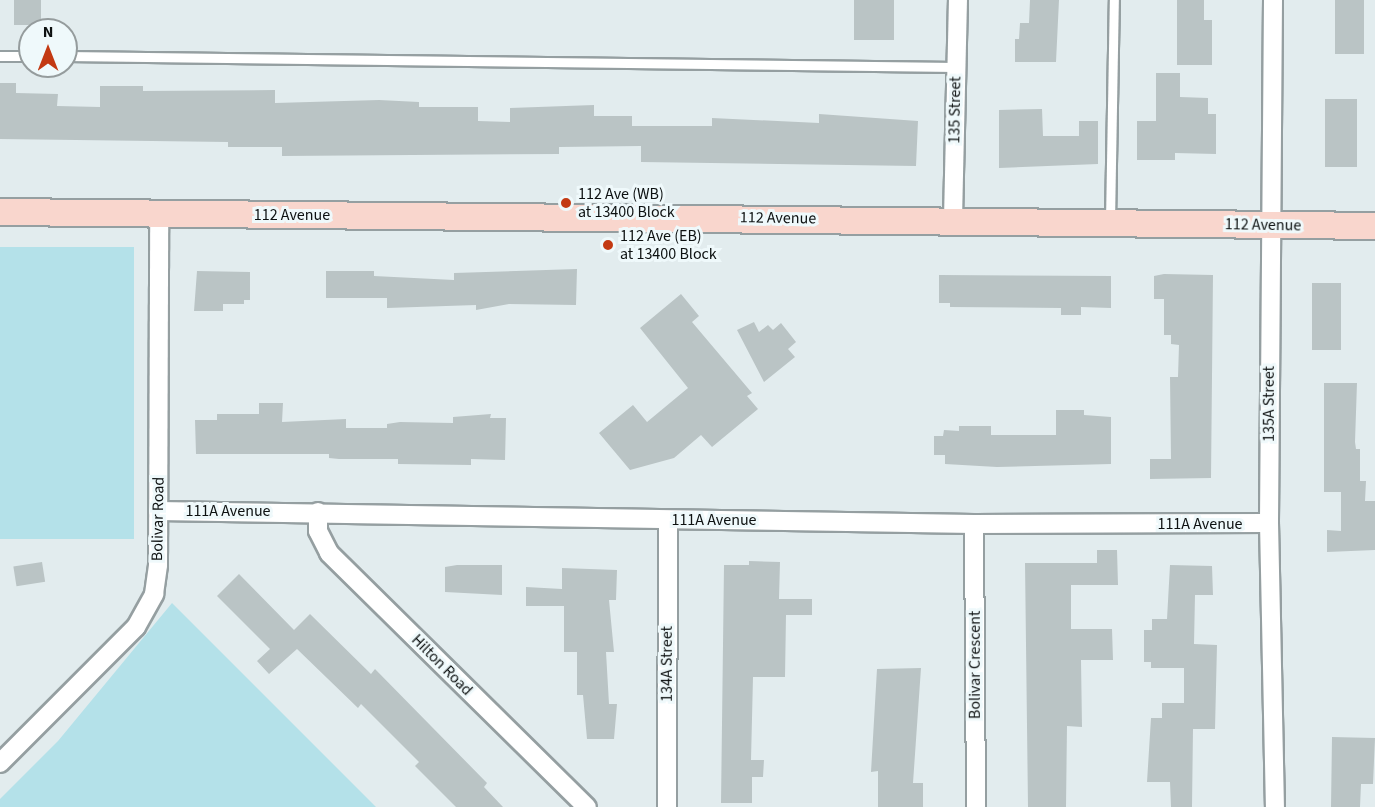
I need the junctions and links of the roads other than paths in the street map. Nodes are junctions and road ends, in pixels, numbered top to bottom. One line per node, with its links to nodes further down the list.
1 (958, 0): 7 (street, 135 Street)
2 (1114, 0): 11 (lane)
3 (1273, 0): 12 (street, 135A Street)
4 (0, 56): 5 (lane)
5 (18, 56)
6 (78, 56): 7 (lane)
7 (956, 68): 10 (street, 135 Street)
8 (0, 212): 9 (main road, 112 Avenue)
9 (159, 214): 10 (main road, 112 Avenue); 14 (street, Bolivar Road)
10 (953, 219): 11 (main road, 112 Avenue)
11 (1110, 223): 12 (main road, 112 Avenue)
12 (1269, 225): 13 (main road, 112 Avenue); 17 (street, 135A Street)
13 (1375, 226)
14 (158, 511): 15 (street, 111A Avenue); 19 (street, Bolivar Road)
15 (318, 512): 16 (street, 111A Avenue); 20 (street, Hilton Road)
16 (668, 520): 18 (street, 111A Avenue); 21 (street, 134A Street)
17 (1269, 523): 18 (street, 111A Avenue); 23 (street, 135A Street)
18 (974, 524): 22 (street, Bolivar Crescent)
19 (0, 763)
20 (587, 807)
21 (667, 807)
22 (976, 807)
23 (1275, 807)

